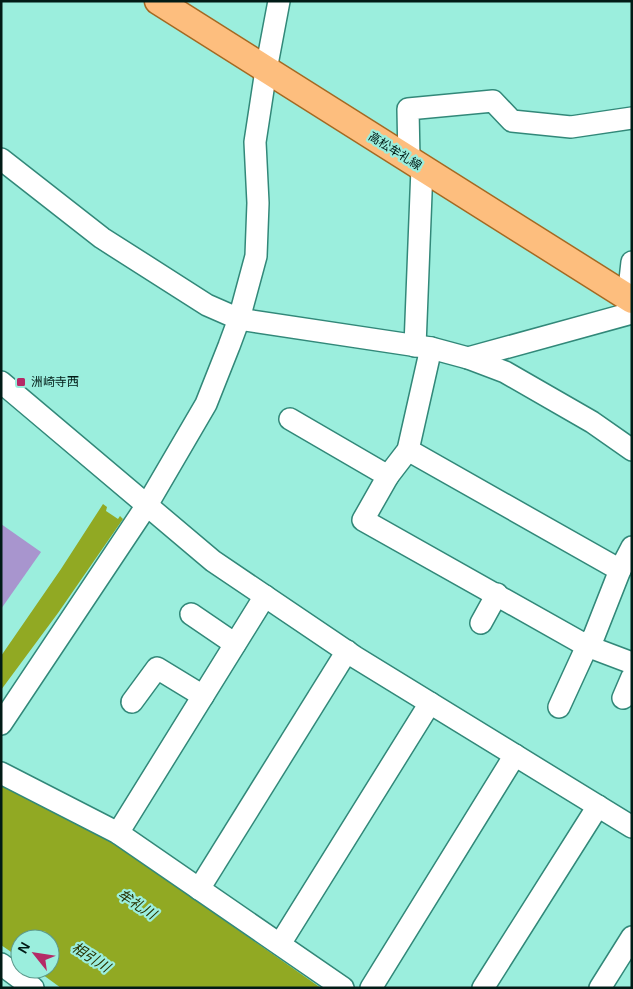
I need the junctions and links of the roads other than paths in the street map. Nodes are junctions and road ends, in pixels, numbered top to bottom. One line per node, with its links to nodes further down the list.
1 (158, 1): 3 (main road, 高松牟礼線)
2 (279, 1): 3 (street)
3 (266, 70): 6 (main road, 高松牟礼線); 9 (street)
4 (632, 118): 6 (street)
5 (1, 159): 9 (street)
6 (415, 164): 8 (main road, 高松牟礼線); 10 (street)
7 (632, 262): 8 (street)
8 (630, 304): 11 (street)
9 (240, 319): 10 (street); 17 (street)
10 (423, 347): 11 (street); 14 (street)
11 (468, 358): 15 (street)
12 (1, 382): 17 (street)
13 (290, 418): 16 (street)
14 (408, 450): 16 (street); 19 (street)
15 (632, 450)
16 (388, 476): 20 (street)
17 (147, 505): 21 (street); 34 (street)
18 (632, 547): 19 (street)
19 (620, 570): 25 (street)
20 (497, 594): 23 (street); 25 (street)
21 (265, 596): 24 (street); 26 (street)
22 (191, 614): 24 (street)
23 (481, 623)
24 (235, 644): 29 (street)
25 (587, 646): 27 (street); 33 (street)
26 (347, 651): 32 (street); 40 (street)
27 (632, 663)
28 (632, 677): 30 (street)
29 (203, 696): 31 (street); 39 (street)
30 (623, 698)
31 (132, 702)
32 (430, 703): 35 (street); 42 (street)
33 (559, 707)
34 (1, 724)
35 (514, 755): 37 (street); 46 (street)
36 (1, 773): 39 (street)
37 (598, 806): 38 (street); 47 (street)
38 (632, 827)
39 (118, 832): 40 (street)
40 (199, 889): 42 (street)
41 (632, 938): 48 (street)
42 (280, 944): 45 (street)
43 (1, 964): 44 (street)
44 (33, 988)
45 (343, 988)
46 (371, 988)
47 (483, 988)
48 (600, 988)

